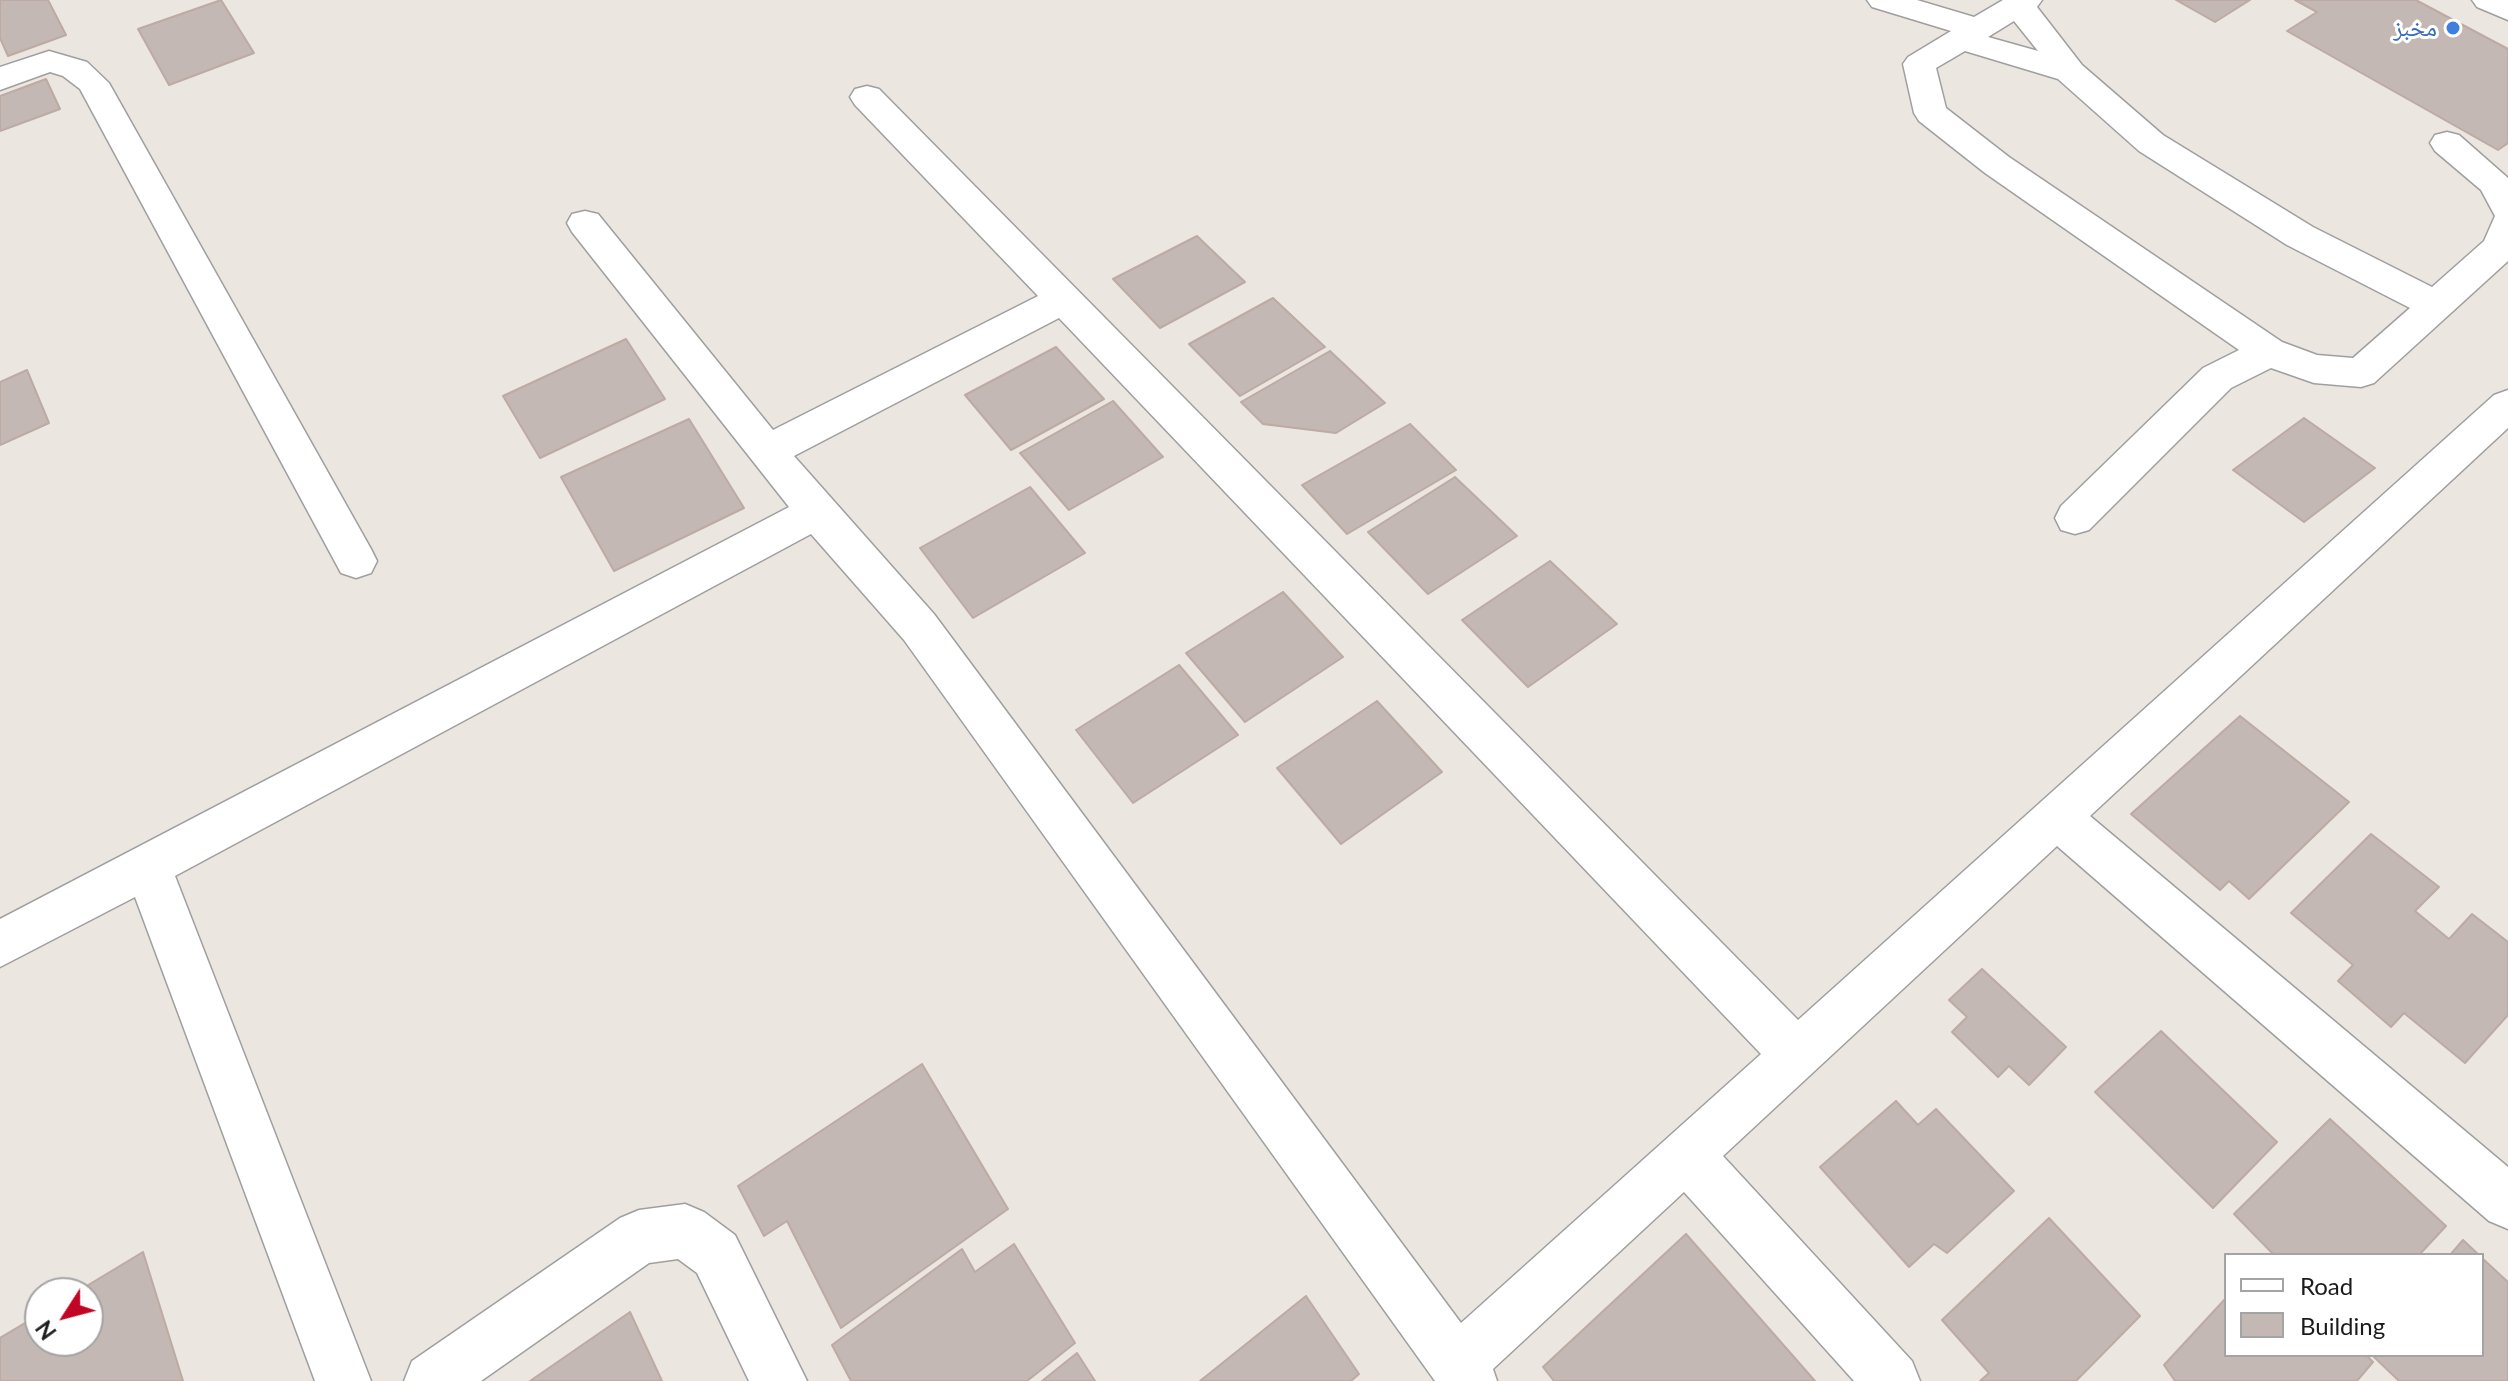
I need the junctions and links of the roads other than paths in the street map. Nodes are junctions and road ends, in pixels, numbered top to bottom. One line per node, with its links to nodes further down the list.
1 (1883, 0): 4 (street)
2 (2488, 0): 5 (street)
3 (2023, 2): 6 (street); 7 (street)
4 (1935, 8): 6 (street)
5 (2508, 10)
6 (1970, 34): 7 (street); 16 (street)
7 (2070, 72): 15 (street)
8 (0, 79): 21 (street)
9 (867, 97): 14 (street)
10 (2447, 143): 11 (street)
11 (2508, 209)
12 (585, 223): 18 (street)
13 (2508, 224): 15 (street)
14 (1064, 299): 18 (street); 25 (street)
15 (2438, 306): 16 (street)
16 (2269, 352): 20 (street)
17 (2508, 405): 22 (street)
18 (768, 451): 19 (street)
19 (816, 512): 23 (street); 28 (street)
20 (2075, 518)
21 (356, 561)
22 (2058, 818): 25 (street); 27 (street)
23 (147, 866): 24 (street); 29 (street)
24 (0, 944)
25 (1797, 1055): 26 (street)
26 (1687, 1155): 28 (street); 32 (street)
27 (2508, 1202)
28 (1463, 1373)
29 (343, 1381)
30 (432, 1381): 31 (street)
31 (779, 1381)
32 (1892, 1381)

